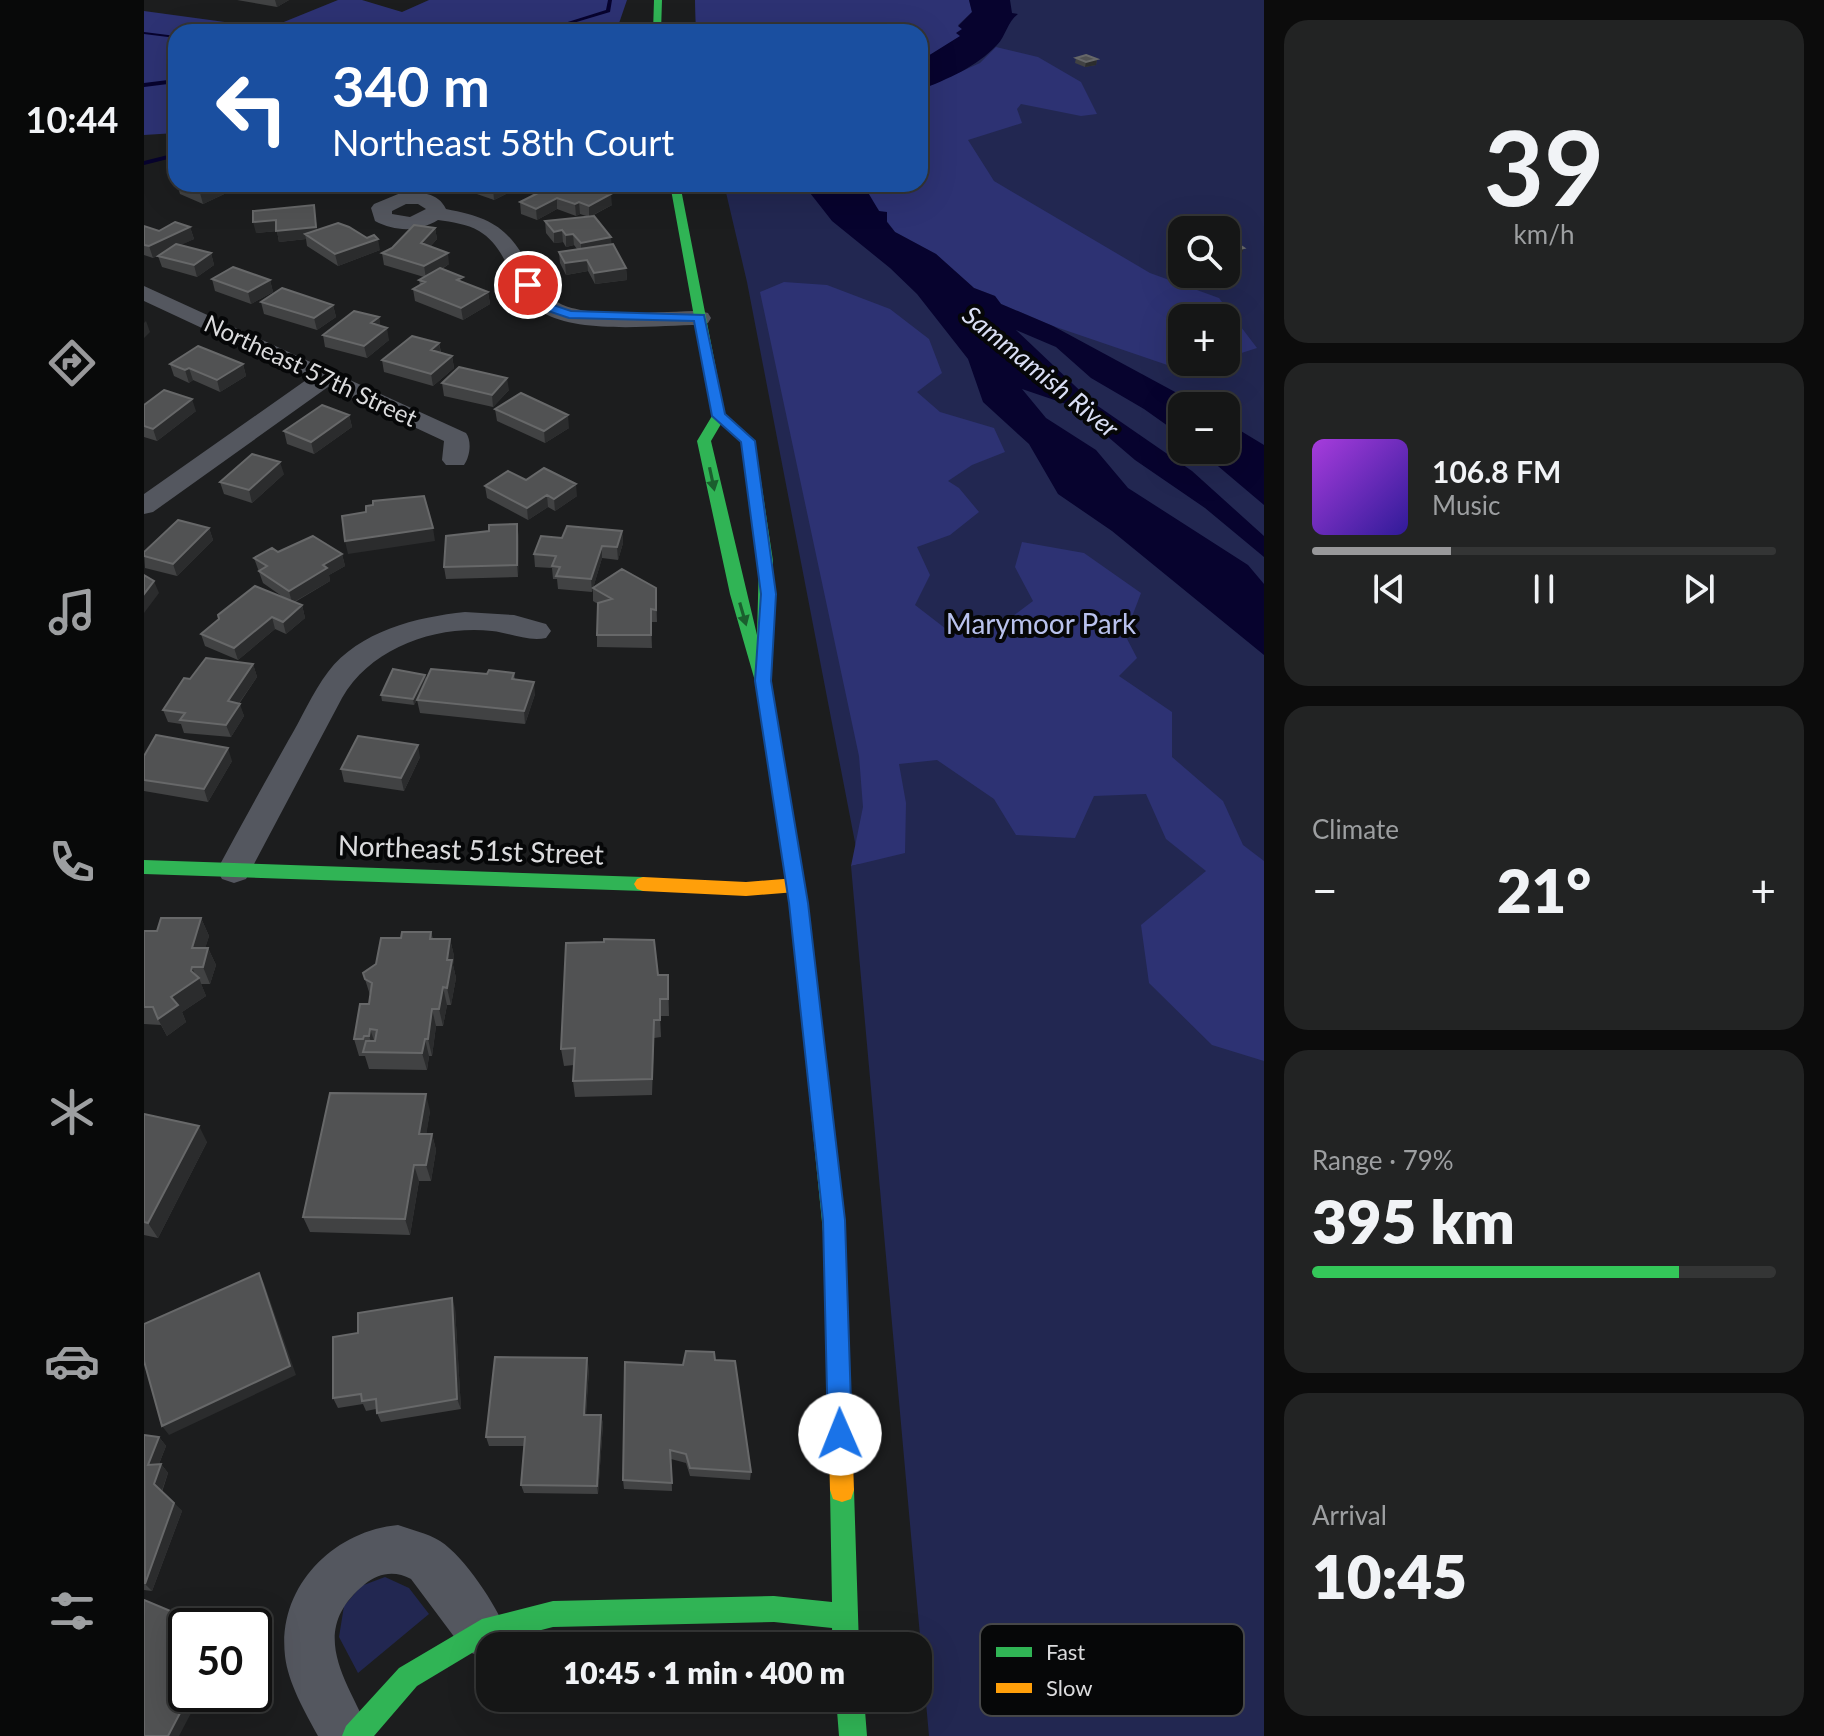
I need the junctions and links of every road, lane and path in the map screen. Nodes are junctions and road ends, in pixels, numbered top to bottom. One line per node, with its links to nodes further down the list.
1 (658, 0): 2 (main road)
2 (657, 24)
3 (676, 192): 6 (main road)
4 (435, 213): 6 (street)
5 (144, 293): 7 (street, Northeast 57th Street)
6 (700, 318): 8 (main road)
7 (326, 377): 9 (street, Northeast 57th Street); 10 (street)
8 (719, 416): 12 (main road, one-way to 12); 12 (main road)
9 (455, 460)
10 (144, 506)
11 (536, 631): 14 (street)
12 (763, 681): 15 (main road)
13 (144, 867): 14 (main road, Northeast 51st Street)
14 (234, 870): 15 (main road, Northeast 51st Street)
15 (796, 885): 16 (main road)
16 (844, 1616): 17 (main road); 18 (main road)
17 (482, 1632): 21 (street)
18 (845, 1632)
19 (476, 1636): 22 (main road)
20 (851, 1712): 23 (main road)
21 (345, 1736)
22 (356, 1736)
23 (853, 1736)

